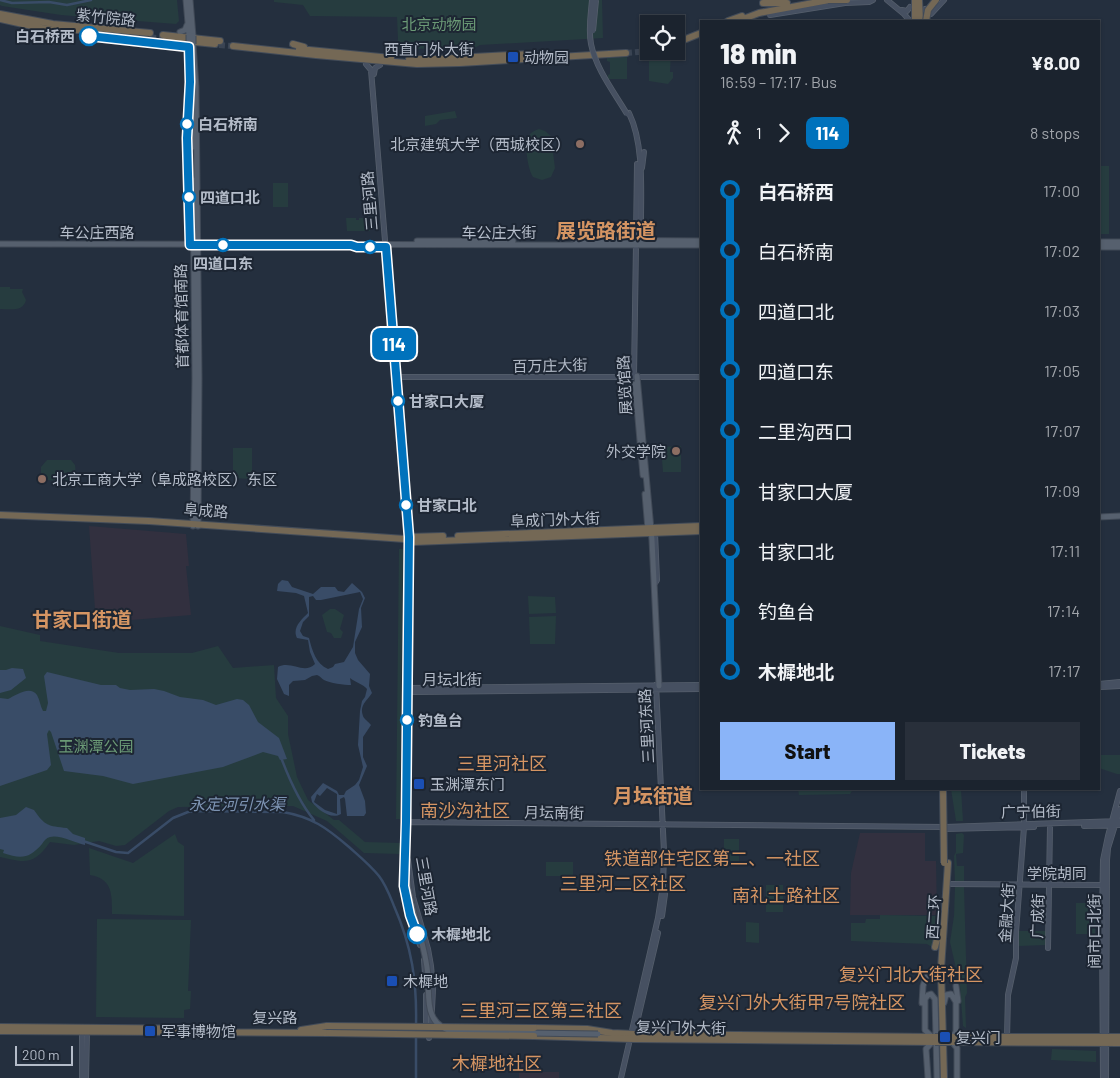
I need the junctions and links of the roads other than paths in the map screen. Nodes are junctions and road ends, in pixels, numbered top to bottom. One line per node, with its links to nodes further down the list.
1 (186, 0): 23 (main road)
2 (190, 0): 39 (main road)
3 (594, 0): 55 (main road, bridge)
4 (780, 0): 15 (main road)
5 (806, 0): 16 (highway)
6 (847, 0): 14 (highway, bridge)
7 (887, 0): 26 (main road)
8 (892, 0): 17 (main road)
9 (915, 0): 27 (highway)
10 (920, 0): 28 (highway)
11 (936, 0): 29 (highway, bridge)
12 (946, 0): 18 (main road); 30 (main road)
13 (871, 1): 14 (main road)
14 (832, 2): 16 (highway); 20 (main road)
15 (763, 3): 16 (highway)
16 (786, 6): 20 (highway); 24 (highway); 25 (highway)
17 (910, 7)
18 (924, 9)
19 (0, 14): 32 (highway, 紫竹院路)
20 (770, 15)
21 (0, 19): 31 (highway, 紫竹院路)
22 (68, 20): 32 (highway)
23 (187, 20): 34 (main road); 39 (main road)
24 (731, 20)
25 (741, 20)
26 (909, 20)
27 (915, 20)
28 (920, 20)
29 (927, 20)
30 (928, 20)
31 (14, 23): 32 (highway, 紫竹院路); 33 (highway)
32 (52, 27): 35 (highway); 37 (highway, 紫竹院路)
33 (36, 31)
34 (180, 32)
35 (72, 34)
36 (700, 35): 40 (highway)
37 (150, 36)
38 (163, 37): 39 (highway)
39 (190, 40): 41 (highway); 62 (main road, 首都体育馆南路)
40 (685, 41)
41 (219, 43)
42 (233, 44): 46 (highway, 西直门外大街)
43 (293, 44): 46 (highway)
44 (480, 51): 51 (highway)
45 (626, 51): 51 (highway, 西直门外大街)
46 (317, 53): 47 (highway); 49 (highway, 西直门外大街); 50 (highway, 西直门外大街)
47 (287, 55)
48 (428, 55): 50 (highway)
49 (354, 59): 51 (highway, 西直门外大街); 52 (highway)
50 (436, 59): 51 (highway, 西直门外大街)
51 (458, 60): 54 (highway)
52 (365, 64): 63 (main road, 三里河路)
53 (380, 65): 63 (main road, 三里河路)
54 (482, 66)
55 (628, 114): 57 (main road, 展览馆路); 58 (main road, 展览馆路)
56 (644, 152): 57 (main road)
57 (640, 186): 58 (main road, 展览馆路)
58 (639, 242): 63 (main road, 车公庄大街); 64 (main road, 车公庄大街); 69 (main road, 展览馆路)
59 (1100, 242): 60 (main road)
60 (1120, 242)
61 (0, 243): 62 (main road, 车公庄西路)
62 (196, 243): 63 (main road, 车公庄西路); 65 (main road, 车公庄西路); 77 (main road, 首都体育馆南路)
63 (386, 243): 65 (main road, 车公庄西路); 70 (main road, 三里河路); 82 (main road, 三里河路)
64 (700, 243)
65 (351, 245): 66 (main road)
66 (357, 247)
67 (1100, 247): 68 (main road)
68 (1120, 247)
69 (636, 376): 70 (main road, 百万庄大街); 71 (main road, 百万庄大街); 80 (main road, 展览馆路)
70 (398, 377): 82 (main road, 三里河路)
71 (700, 377)
72 (0, 511): 77 (highway, 阜成路)
73 (0, 514): 77 (highway, 阜成路)
74 (1100, 515): 75 (main road)
75 (1120, 515)
76 (684, 523): 78 (highway)
77 (195, 524): 82 (highway, 阜成路)
78 (693, 526): 79 (highway, 阜成门外大街); 80 (highway, 阜成门外大街)
79 (700, 526)
80 (650, 529): 81 (highway, 阜成门外大街); 82 (highway, 阜成门外大街); 88 (main road, 三里河东路); 88 (main road, 三里河东路)
81 (700, 531)
82 (409, 537): 90 (main road, 三里河路)
83 (1120, 682): 85 (main road)
84 (700, 685): 88 (main road, 月坛北街)
85 (1100, 685)
86 (1100, 685): 87 (main road)
87 (1120, 686)
88 (658, 687): 89 (main road, 月坛北街); 90 (main road, 月坛北街); 97 (main road, 三里河东路)
89 (700, 689)
90 (409, 690): 95 (main road, 三里河路)
91 (944, 790): 106 (highway, 西二环, bridge)
92 (1025, 790): 98 (main road, 金融大街)
93 (1120, 791): 96 (main road)
94 (1120, 809): 96 (main road)
95 (408, 822): 97 (main road, 月坛南街); 101 (main road, 三里河路)
96 (1115, 823): 98 (main road, 广宁伯街); 99 (main road, 广宁伯街); 104 (main road, 闹市口北街); 110 (main road, 闹市口北街)
97 (665, 825): 100 (main road, 月坛南街); 100 (main road, 月坛南街); 121 (main road, 三里河东路)
98 (1025, 825): 99 (main road, 广宁伯街); 100 (main road, 广宁伯街); 103 (main road, 金融大街)
99 (1050, 826): 105 (main road, 广成街)
100 (949, 827)
101 (407, 857): 113 (main road, 三里河路); 114 (main road, 三里河路); 120 (main road, bridge)
102 (951, 884): 103 (main road, 学院胡同)
103 (1020, 885): 105 (main road, 学院胡同); 123 (main road, 金融大街)
104 (1103, 885): 105 (main road, 学院胡同); 110 (main road, 闹市口北街)
105 (1050, 886): 108 (main road, 广成街)
106 (943, 932): 107 (highway); 109 (highway); 130 (highway, 西二环)
107 (935, 947)
108 (1048, 948)
109 (947, 950)
110 (1105, 971): 128 (main road, 闹市口北街)
111 (927, 974): 124 (main road)
112 (956, 986): 127 (main road)
113 (433, 989): 114 (main road); 115 (main road, 三里河路)
114 (426, 990): 115 (main road, 三里河路)
115 (429, 1025): 117 (highway, 复兴路, bridge); 120 (highway, 复兴门外大街, bridge)
116 (0, 1027): 117 (highway, 复兴路)
117 (84, 1030): 118 (highway, 复兴路); 119 (highway, 复兴路, bridge); 131 (main road)
118 (0, 1031)
119 (429, 1035): 120 (highway, 复兴门外大街, bridge)
120 (614, 1036): 121 (highway, 复兴门外大街)
121 (632, 1036): 124 (highway, 复兴门外大街); 132 (main road, 三里河东路)
122 (1120, 1037): 128 (highway)
123 (1008, 1038): 127 (highway); 128 (highway)
124 (920, 1040): 125 (highway, 复兴门外大街); 133 (main road)
125 (933, 1040): 126 (highway, 复兴门外大街, bridge); 130 (main road); 133 (main road)
126 (951, 1040): 127 (highway, 复兴门外大街); 130 (main road); 134 (main road)
127 (962, 1040): 128 (highway); 134 (main road)
128 (1104, 1040): 129 (highway); 135 (main road, 闹市口北街)
129 (1120, 1043)
130 (942, 1077)
131 (84, 1078)
132 (622, 1078)
133 (927, 1078)
134 (958, 1078)
135 (1105, 1078)

